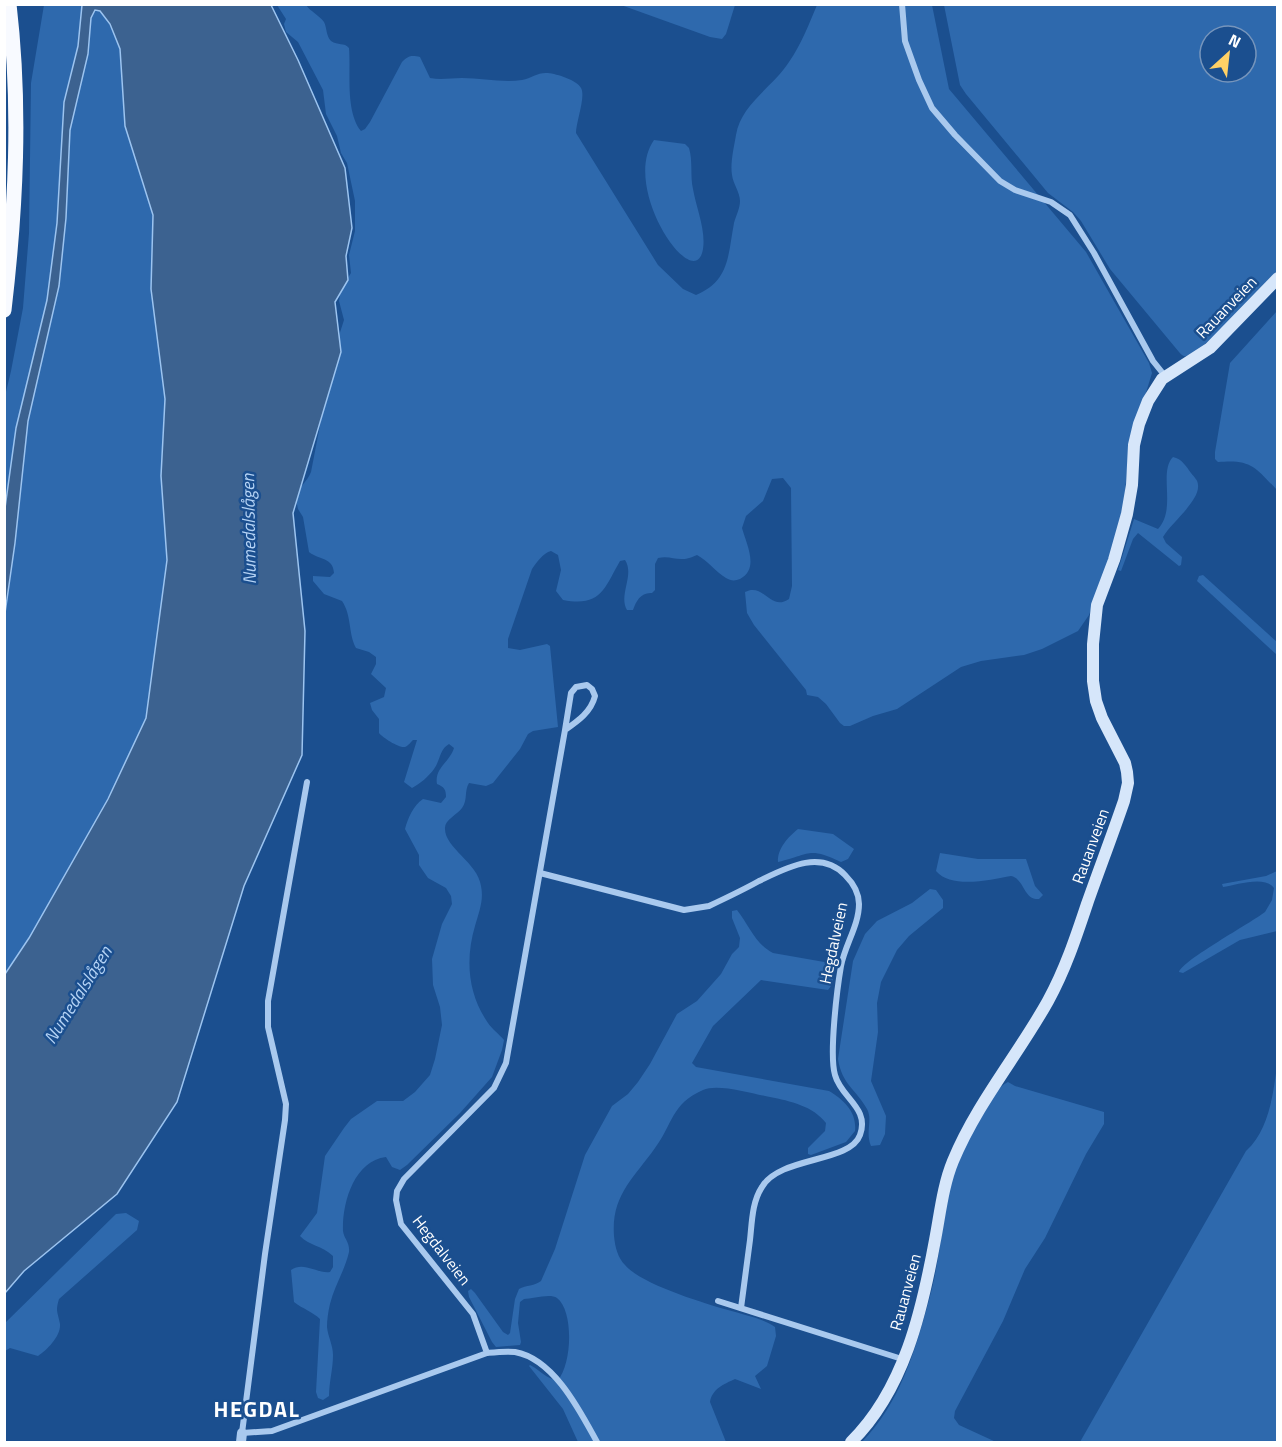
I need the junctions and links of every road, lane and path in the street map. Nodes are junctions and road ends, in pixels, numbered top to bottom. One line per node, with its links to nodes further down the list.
1 (9, 4): 4 (highway)
2 (902, 4): 5 (street)
3 (1278, 278): 5 (main road, Rauanveien)
4 (4, 310)
5 (1165, 376): 12 (main road, Rauanveien)
6 (565, 730): 6 (street, Hegdalveien); 8 (street, Hegdalveien)
7 (307, 782): 13 (street)
8 (540, 873): 10 (street, Hegdalveien); 11 (street, Hegdalveien)
9 (718, 1300): 10 (street)
10 (741, 1308): 12 (street)
11 (488, 1353): 13 (street); 14 (street)
12 (902, 1359): 15 (main road, Rauanveien)
13 (242, 1438)
14 (597, 1443)
15 (851, 1443)

